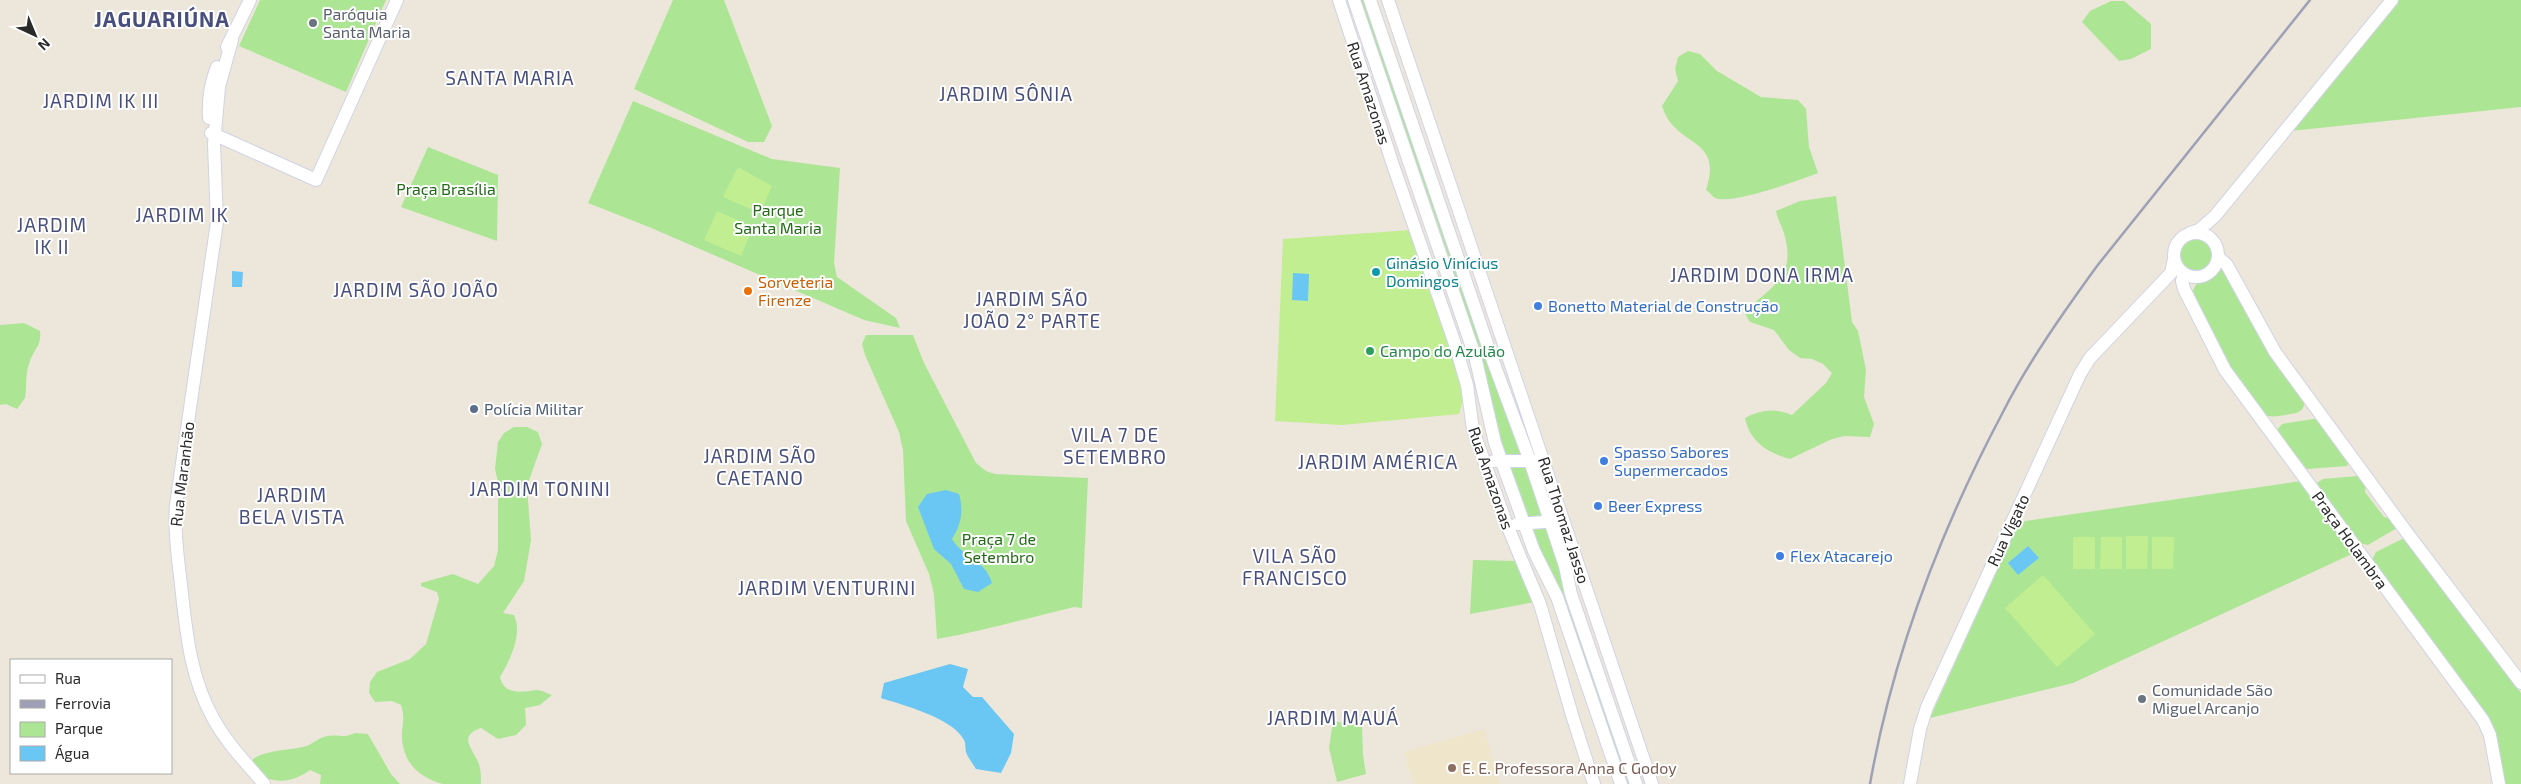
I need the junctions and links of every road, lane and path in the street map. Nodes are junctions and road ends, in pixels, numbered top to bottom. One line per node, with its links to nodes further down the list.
1 (250, 0): 8 (street, Rua Maranhão)
2 (397, 0): 8 (street)
3 (1339, 0): 18 (street, Rua Amazonas)
4 (1354, 0): 19 (street)
5 (1370, 0): 20 (street)
6 (1388, 0): 21 (street, Rua Thomaz Jasso)
7 (2392, 0): 9 (street)
8 (214, 138): 27 (street, Rua Maranhão)
9 (2215, 216): 10 (street); 11 (street)
10 (2190, 233): 11 (street); 13 (street)
11 (2213, 240): 12 (street)
12 (2218, 257): 15 (street); 26 (street)
13 (2174, 259): 14 (street); 16 (street)
14 (2184, 274): 15 (street); 16 (street); 17 (street, Praça Holambra)
15 (2199, 277): 17 (street)
16 (2148, 298): 32 (street, Rua Vigato)
17 (2190, 299): 33 (street, Praça Holambra)
18 (1483, 461): 19 (street); 25 (street, Rua Amazonas)
19 (1501, 461): 20 (street); 24 (street)
20 (1530, 461): 21 (street); 23 (street)
21 (1544, 461): 22 (street, Rua Thomaz Jasso)
22 (1564, 521): 23 (street); 31 (street, Rua Thomaz Jasso)
23 (1551, 522): 24 (street); 30 (street)
24 (1524, 524): 25 (street); 29 (street)
25 (1507, 525): 28 (street, Rua Amazonas)
26 (2521, 683)
27 (264, 784)
28 (1594, 784)
29 (1621, 784)
30 (1636, 784)
31 (1652, 784)
32 (1910, 784)
33 (2499, 784)

